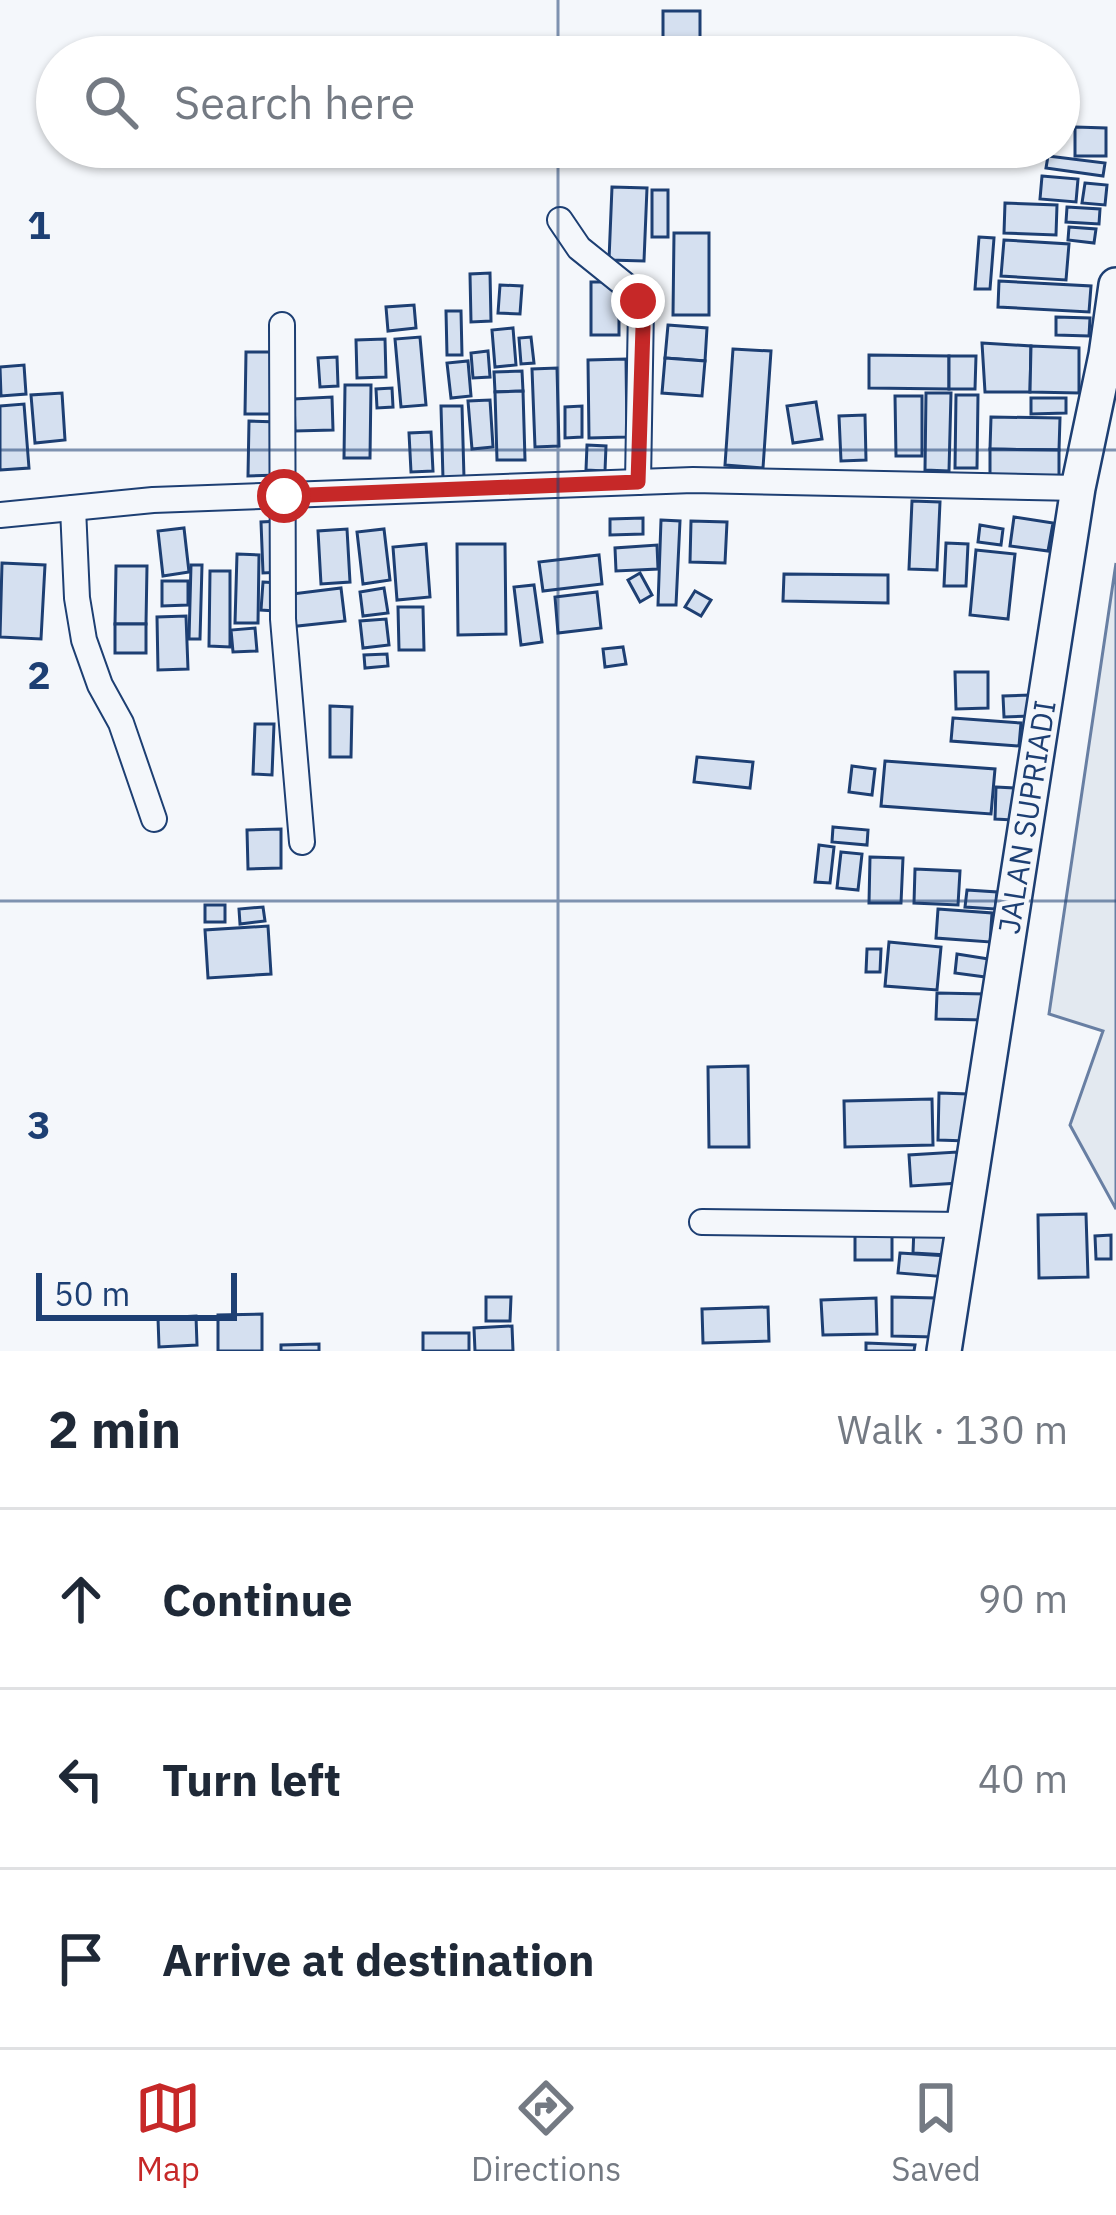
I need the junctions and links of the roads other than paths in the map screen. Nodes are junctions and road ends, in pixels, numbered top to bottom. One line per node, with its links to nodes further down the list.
1 (560, 220): 5 (street)
2 (1116, 285): 4 (main road, JALAN SUPRIADI)
3 (282, 325): 7 (street)
4 (1111, 354): 6 (main road, JALAN SUPRIADI)
5 (638, 482): 6 (street); 7 (street)
6 (1078, 488): 13 (main road, JALAN SUPRIADI)
7 (284, 496): 8 (street); 11 (street)
8 (73, 508): 9 (street); 10 (street)
9 (0, 515)
10 (154, 819)
11 (302, 842)
12 (703, 1222): 13 (street)
13 (964, 1226): 14 (main road, JALAN SUPRIADI)
14 (944, 1351)

